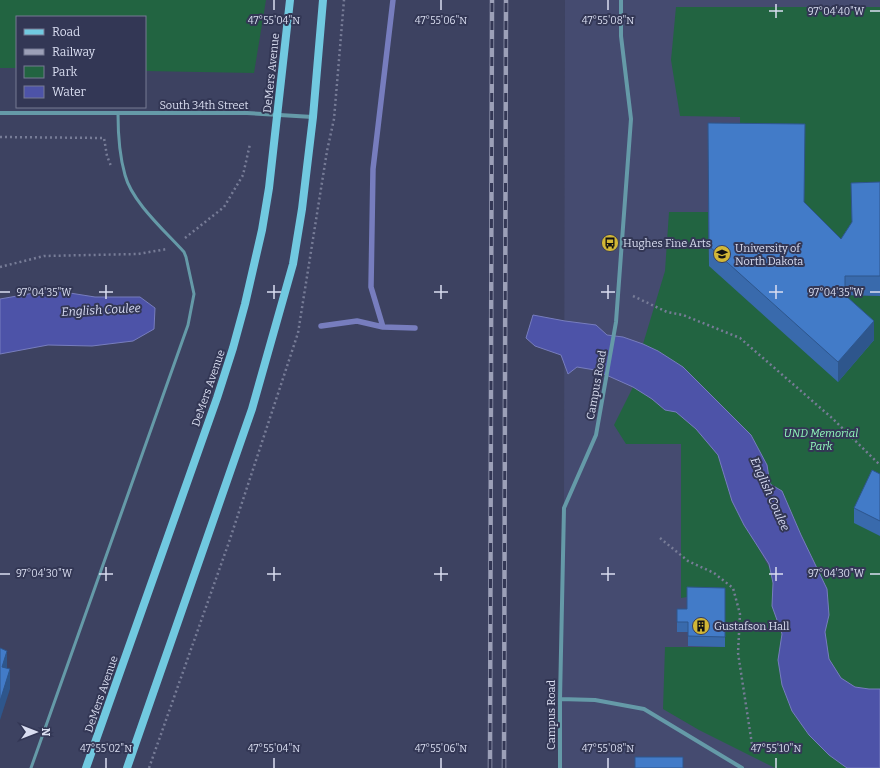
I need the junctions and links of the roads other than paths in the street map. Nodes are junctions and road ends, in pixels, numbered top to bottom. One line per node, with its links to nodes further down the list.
1 (290, 0): 6 (main road, DeMers Avenue)
2 (323, 0): 7 (main road)
3 (621, 0): 8 (street, Campus Road)
4 (0, 113): 5 (street, South 34th Street)
5 (118, 114): 6 (street, South 34th Street); 9 (lane)
6 (278, 114): 7 (street, South 34th Street); 10 (main road, DeMers Avenue)
7 (313, 117): 11 (main road)
8 (560, 699): 12 (street, Campus Road); 13 (street)
9 (31, 768)
10 (86, 768)
11 (127, 768)
12 (560, 768)
13 (742, 768)

